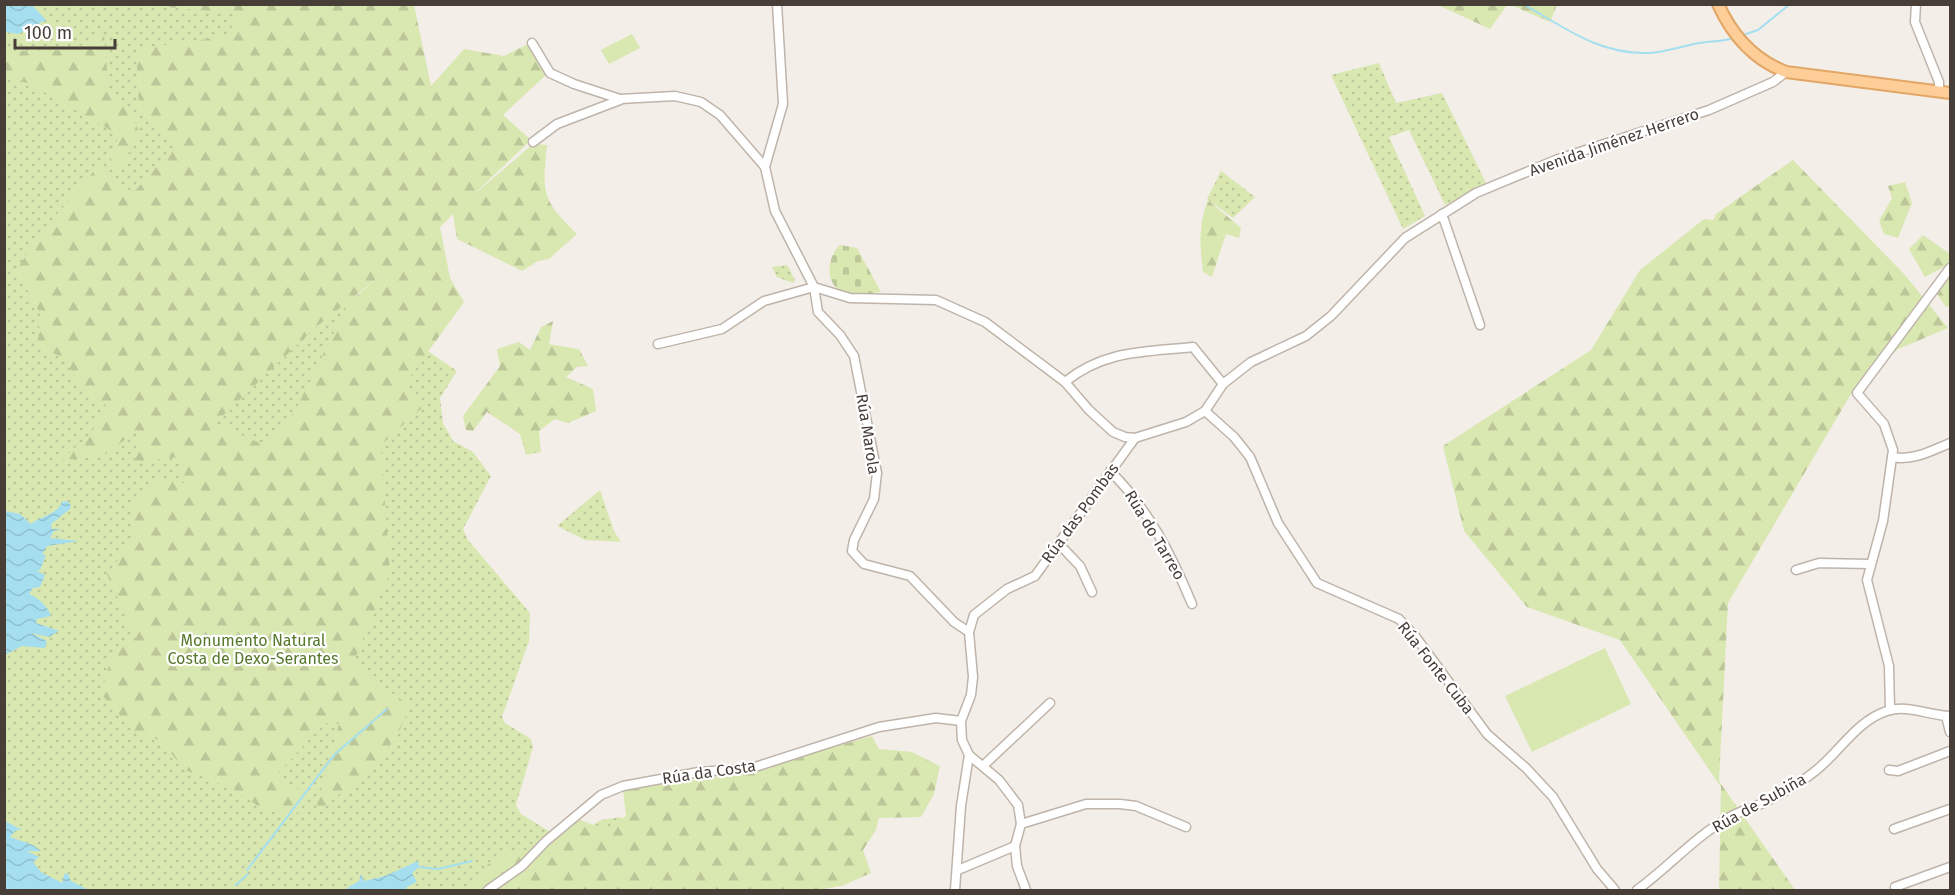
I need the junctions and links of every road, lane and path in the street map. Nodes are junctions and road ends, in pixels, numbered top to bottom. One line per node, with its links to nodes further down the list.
1 (777, 4): 9 (street)
2 (1718, 4): 5 (main road)
3 (1916, 4): 6 (street)
4 (531, 43): 7 (street)
5 (1786, 72): 6 (main road); 10 (street, Avenida Jiménez Herrero)
6 (1945, 92)
7 (620, 99): 8 (street); 9 (street)
8 (533, 142)
9 (765, 167): 12 (street)
10 (1442, 214): 13 (street); 16 (street, Avenida Jiménez Herrero)
11 (1950, 268): 20 (street)
12 (814, 287): 14 (street); 15 (street); 27 (street, Rúa Marola)
13 (1480, 325)
14 (658, 344)
15 (1065, 381): 16 (street); 18 (street)
16 (1223, 384): 17 (street, Avenida Jiménez Herrero)
17 (1205, 411): 18 (street, Avenida Jiménez Herrero); 48 (street, Rúa Fonte Cuba)
18 (1135, 438): 21 (street, Rúa das Pombas)
19 (1950, 443): 20 (street)
20 (1892, 457): 23 (street)
21 (1110, 471): 22 (street, Rúa das Pombas); 26 (street, Rúa do Tarreo)
22 (1059, 544): 25 (street); 27 (street, Rúa das Pombas)
23 (1870, 564): 24 (street); 29 (street)
24 (1796, 570)
25 (1092, 592)
26 (1192, 604)
27 (969, 632): 31 (street)
28 (1050, 703): 35 (street)
29 (1890, 710): 30 (street); 49 (street, Rúa de Subiña)
30 (1948, 716): 32 (street)
31 (961, 721): 34 (street); 45 (street, Rúa da Costa)
32 (1950, 732)
33 (1950, 751): 36 (street)
34 (969, 754): 35 (street); 43 (street)
35 (984, 765): 38 (street)
36 (1889, 770)
37 (1950, 809): 40 (street)
38 (1021, 824): 39 (street); 41 (street)
39 (1186, 827)
40 (1894, 829)
41 (1016, 846): 43 (street); 47 (street)
42 (1950, 867): 44 (street)
43 (958, 870): 46 (street)
44 (1895, 887)
45 (488, 891)
46 (956, 891)
47 (1026, 891)
48 (1615, 891)
49 (1637, 891)

